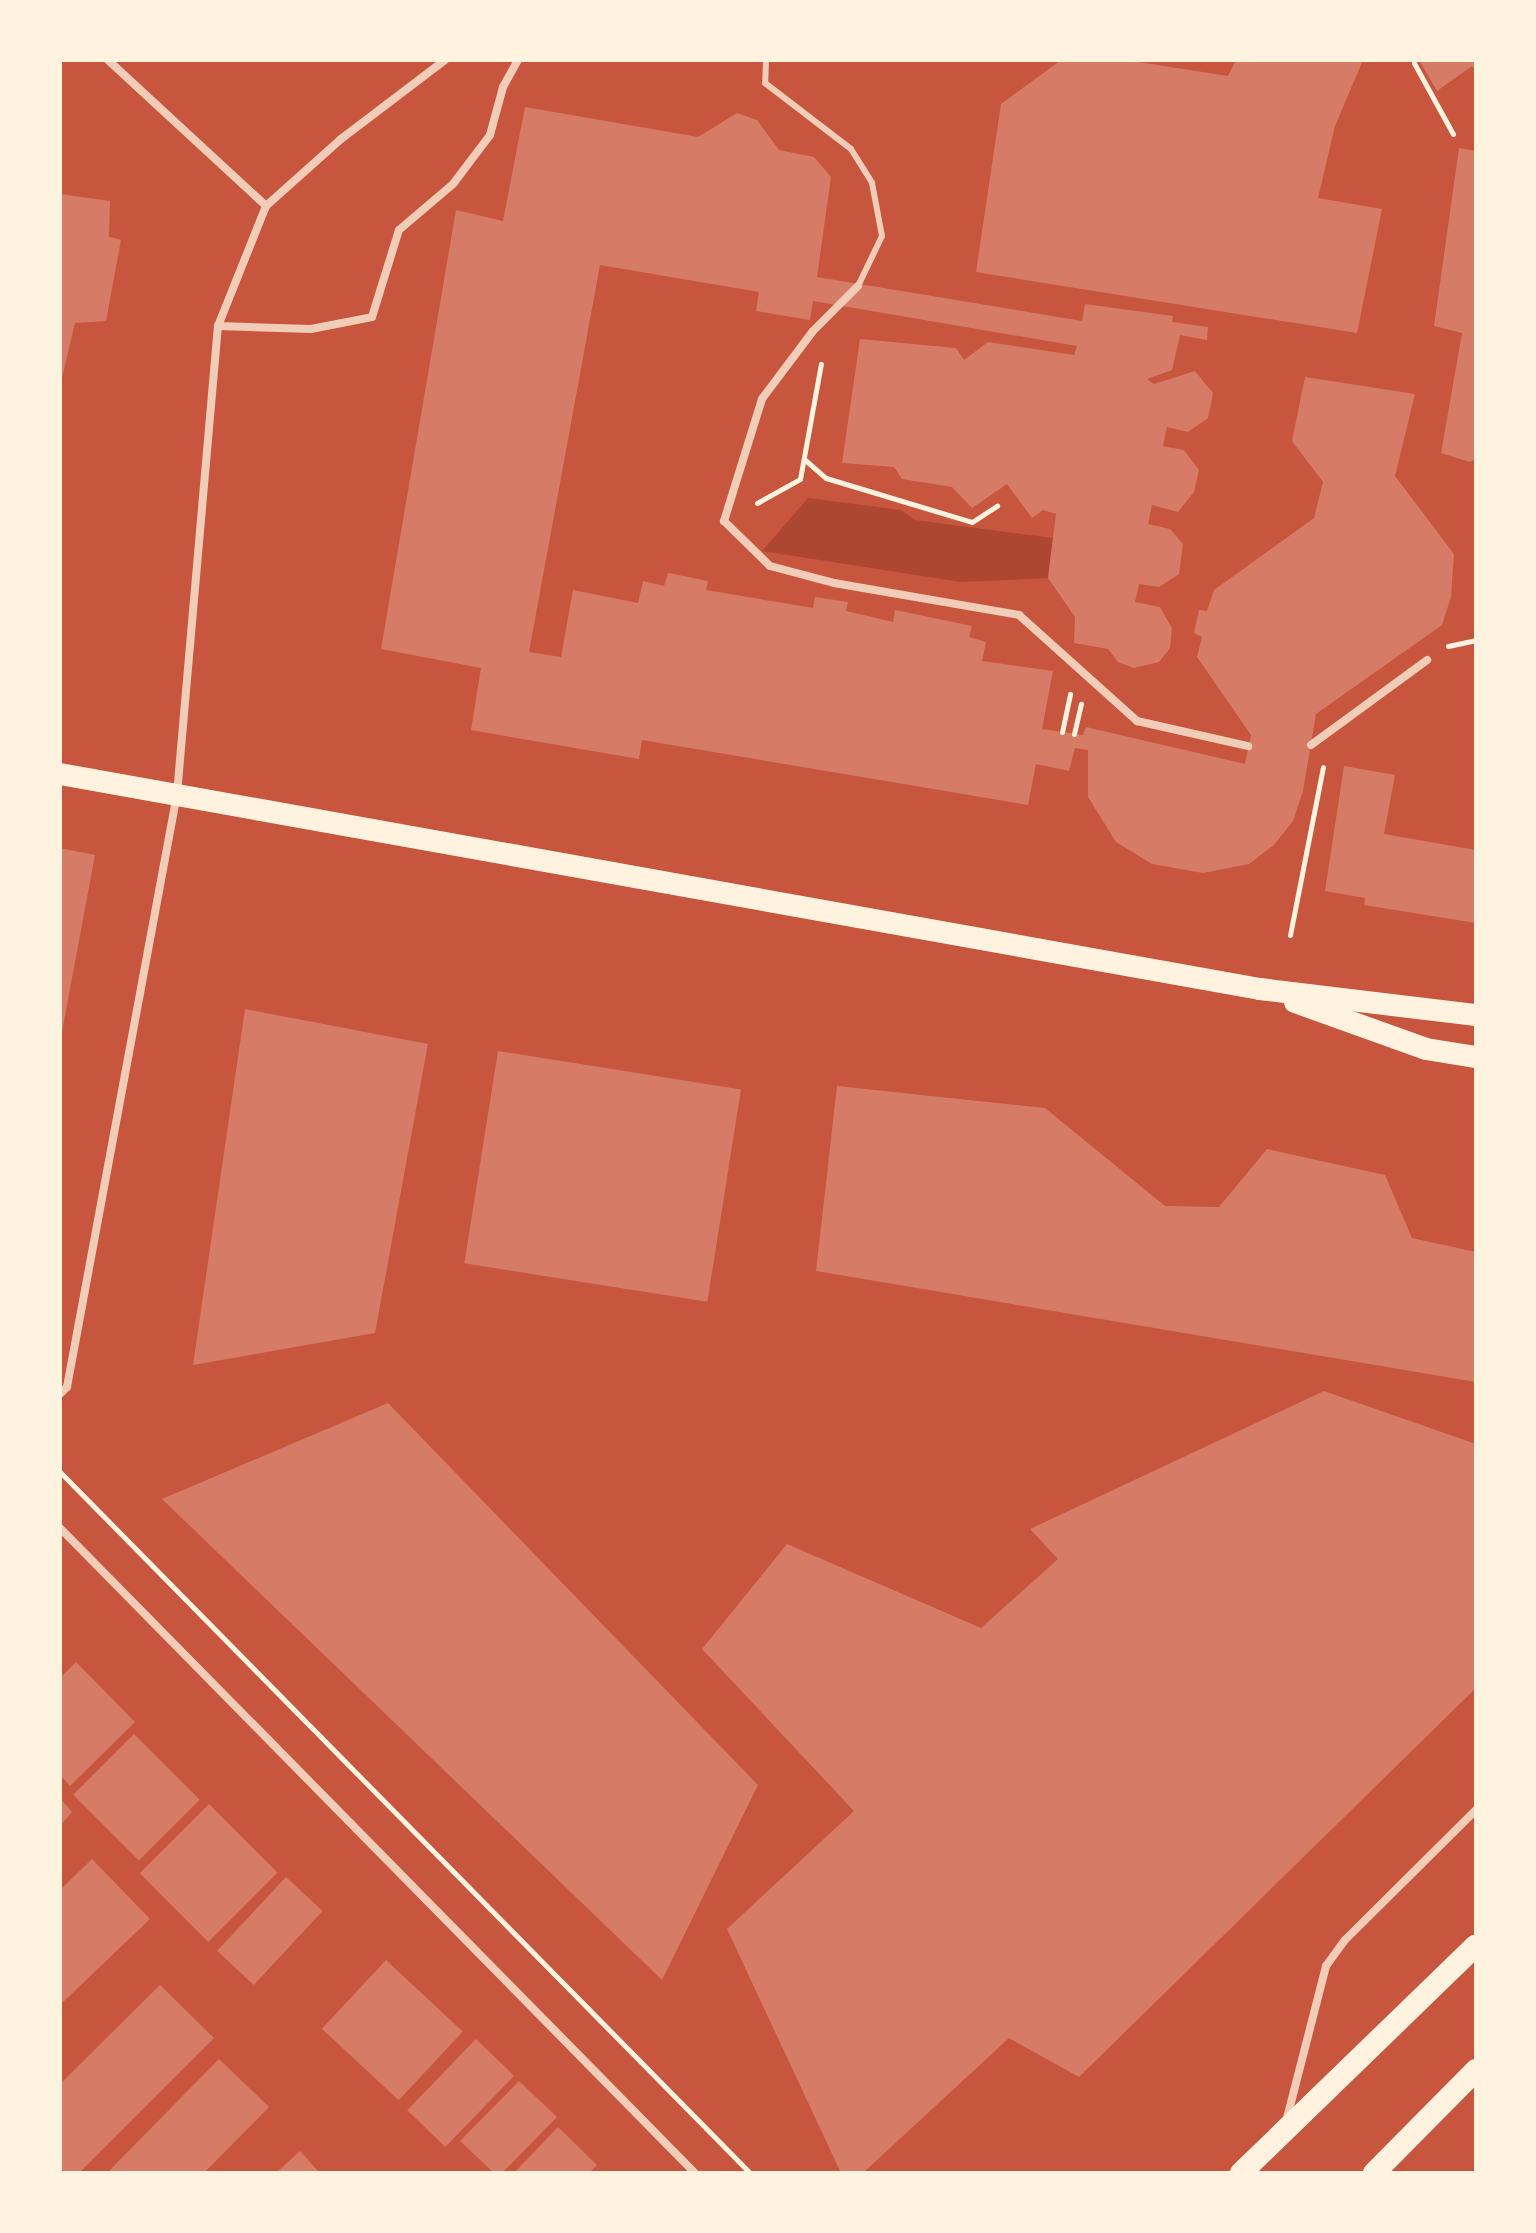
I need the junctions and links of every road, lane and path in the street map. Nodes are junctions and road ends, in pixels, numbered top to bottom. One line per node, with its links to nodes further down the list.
1 (108, 60): 7 (street)
2 (445, 60): 7 (street)
3 (518, 60): 9 (street)
4 (766, 60): 8 (lane)
5 (1414, 63): 6 (path)
6 (1453, 134)
7 (266, 206): 9 (street)
8 (858, 286): 10 (street)
9 (218, 326): 20 (street)
10 (813, 331): 11 (path); 13 (street)
11 (803, 458): 12 (path); 13 (path)
12 (997, 506)
13 (724, 521): 17 (street)
14 (1476, 640): 15 (path)
15 (1427, 660): 16 (street)
16 (1311, 745)
17 (1248, 746)
18 (1323, 764): 21 (path)
19 (60, 774): 20 (highway)
20 (177, 794): 22 (highway); 25 (street)
21 (1290, 935)
22 (1260, 989): 23 (highway); 24 (highway)
23 (1476, 1015)
24 (1476, 1057)
25 (60, 1394)
26 (60, 1472): 33 (path)
27 (60, 1528): 32 (street)
28 (1476, 1810): 31 (street)
29 (1476, 1945): 31 (highway)
30 (1476, 2070): 35 (highway)
31 (1285, 2131): 34 (highway)
32 (695, 2173)
33 (750, 2173)
34 (1241, 2173)
35 (1374, 2173)

